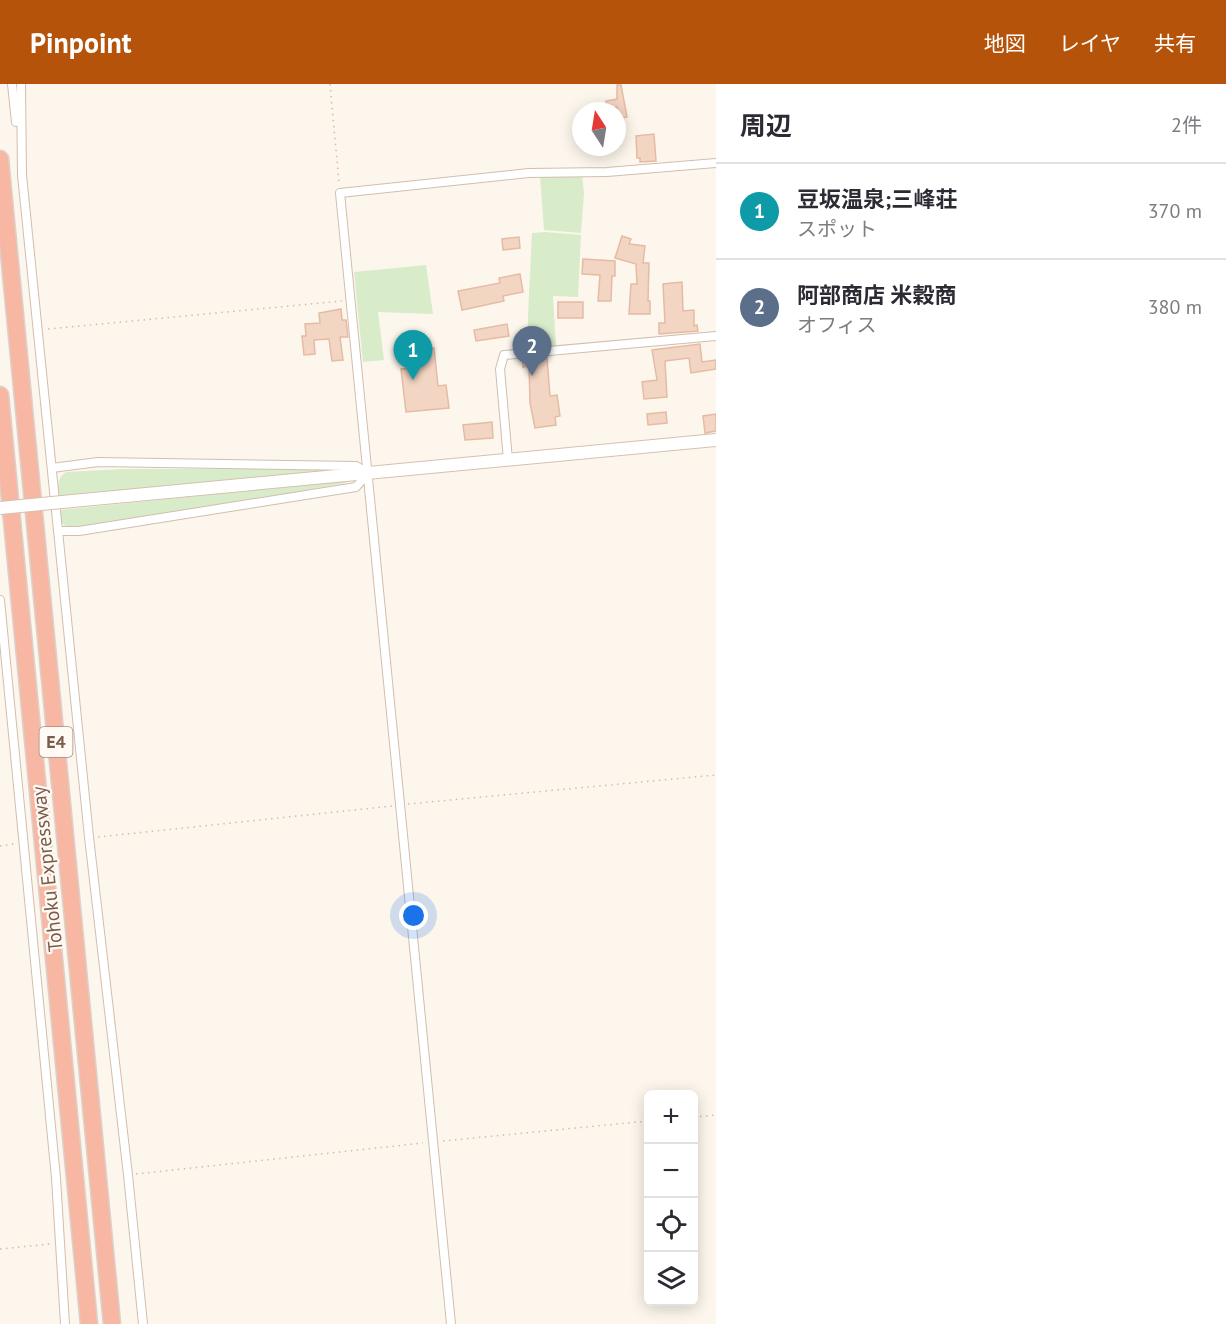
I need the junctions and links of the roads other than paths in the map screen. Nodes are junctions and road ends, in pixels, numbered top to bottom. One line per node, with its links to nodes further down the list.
1 (12, 84): 5 (street)
2 (21, 84): 5 (street)
3 (0, 159): 17 (highway, Tohoku Expressway / E4)
4 (716, 163): 11 (street)
5 (22, 175): 10 (street)
6 (716, 336): 9 (street)
7 (0, 395): 16 (highway, Tohoku Expressway / E4)
8 (716, 440): 9 (street)
9 (508, 460): 11 (street)
10 (52, 468): 11 (street); 13 (street)
11 (368, 473): 12 (street, bridge); 13 (street); 19 (street)
12 (0, 508)
13 (58, 531): 18 (street)
14 (0, 600): 15 (street)
15 (65, 1324)
16 (89, 1324)
17 (112, 1324)
18 (143, 1324)
19 (451, 1324)

